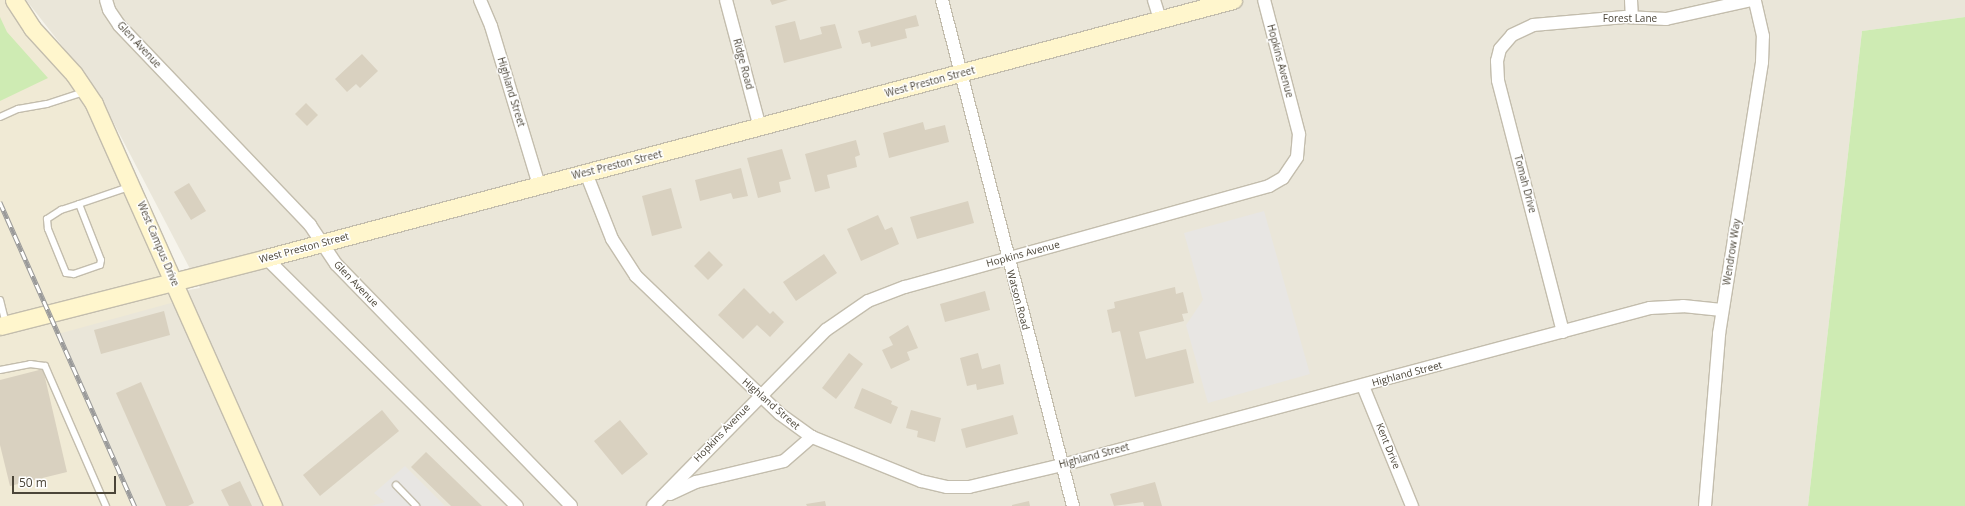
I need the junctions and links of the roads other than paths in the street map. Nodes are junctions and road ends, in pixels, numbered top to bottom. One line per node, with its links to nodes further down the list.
1 (14, 0): 15 (street, West Campus Drive)
2 (106, 0): 22 (street, Glen Avenue)
3 (480, 0): 19 (street, Highland Street)
4 (726, 0): 17 (street, Ridge Road)
5 (942, 0): 14 (street, Watson Road)
6 (1154, 0): 12 (street)
7 (1233, 0): 12 (street, West Preston Street)
8 (1264, 0): 24 (street, Hopkins Avenue)
9 (1631, 0): 11 (street)
10 (1754, 0): 11 (street, Forest Lane); 27 (street, Wendrow Way)
11 (1632, 17): 13 (street, Forest Lane)
12 (1160, 20): 14 (street, West Preston Street)
13 (1509, 39): 29 (street, Tomah Drive)
14 (961, 74): 17 (street, West Preston Street); 24 (street, Watson Road)
15 (86, 91): 16 (lane); 20 (street, West Campus Drive)
16 (0, 117)
17 (760, 128): 18 (street, West Preston Street)
18 (586, 173): 19 (street, West Preston Street); 32 (street, Highland Street)
19 (539, 185): 22 (street, West Preston Street)
20 (133, 186): 21 (lane); 25 (street, West Campus Drive)
21 (79, 204): 21 (lane)
22 (322, 244): 23 (street, West Preston Street); 41 (street, Glen Avenue)
23 (266, 258): 25 (street, West Preston Street); 40 (street)
24 (1008, 259): 32 (street, Hopkins Avenue); 34 (street, Watson Road)
25 (174, 282): 28 (street, West Preston Street); 38 (street, West Campus Drive)
26 (0, 300): 28 (lane)
27 (1722, 310): 29 (street, Highland Street); 44 (street, Wendrow Way)
28 (3, 325)
29 (1563, 332): 31 (street, Highland Street)
30 (0, 370): 37 (lane)
31 (1363, 386): 34 (street, Highland Street); 43 (street, Kent Drive)
32 (759, 395): 33 (street, Highland Street); 36 (street, Hopkins Avenue)
33 (812, 437): 34 (street, Highland Street); 36 (street, Hopkins Avenue)
34 (1062, 465): 42 (street, Watson Road)
35 (396, 486): 39 (lane)
36 (654, 505)
37 (106, 506)
38 (273, 506)
39 (416, 506)
40 (517, 506)
41 (571, 506)
42 (1073, 506)
43 (1412, 506)
44 (1705, 506)

